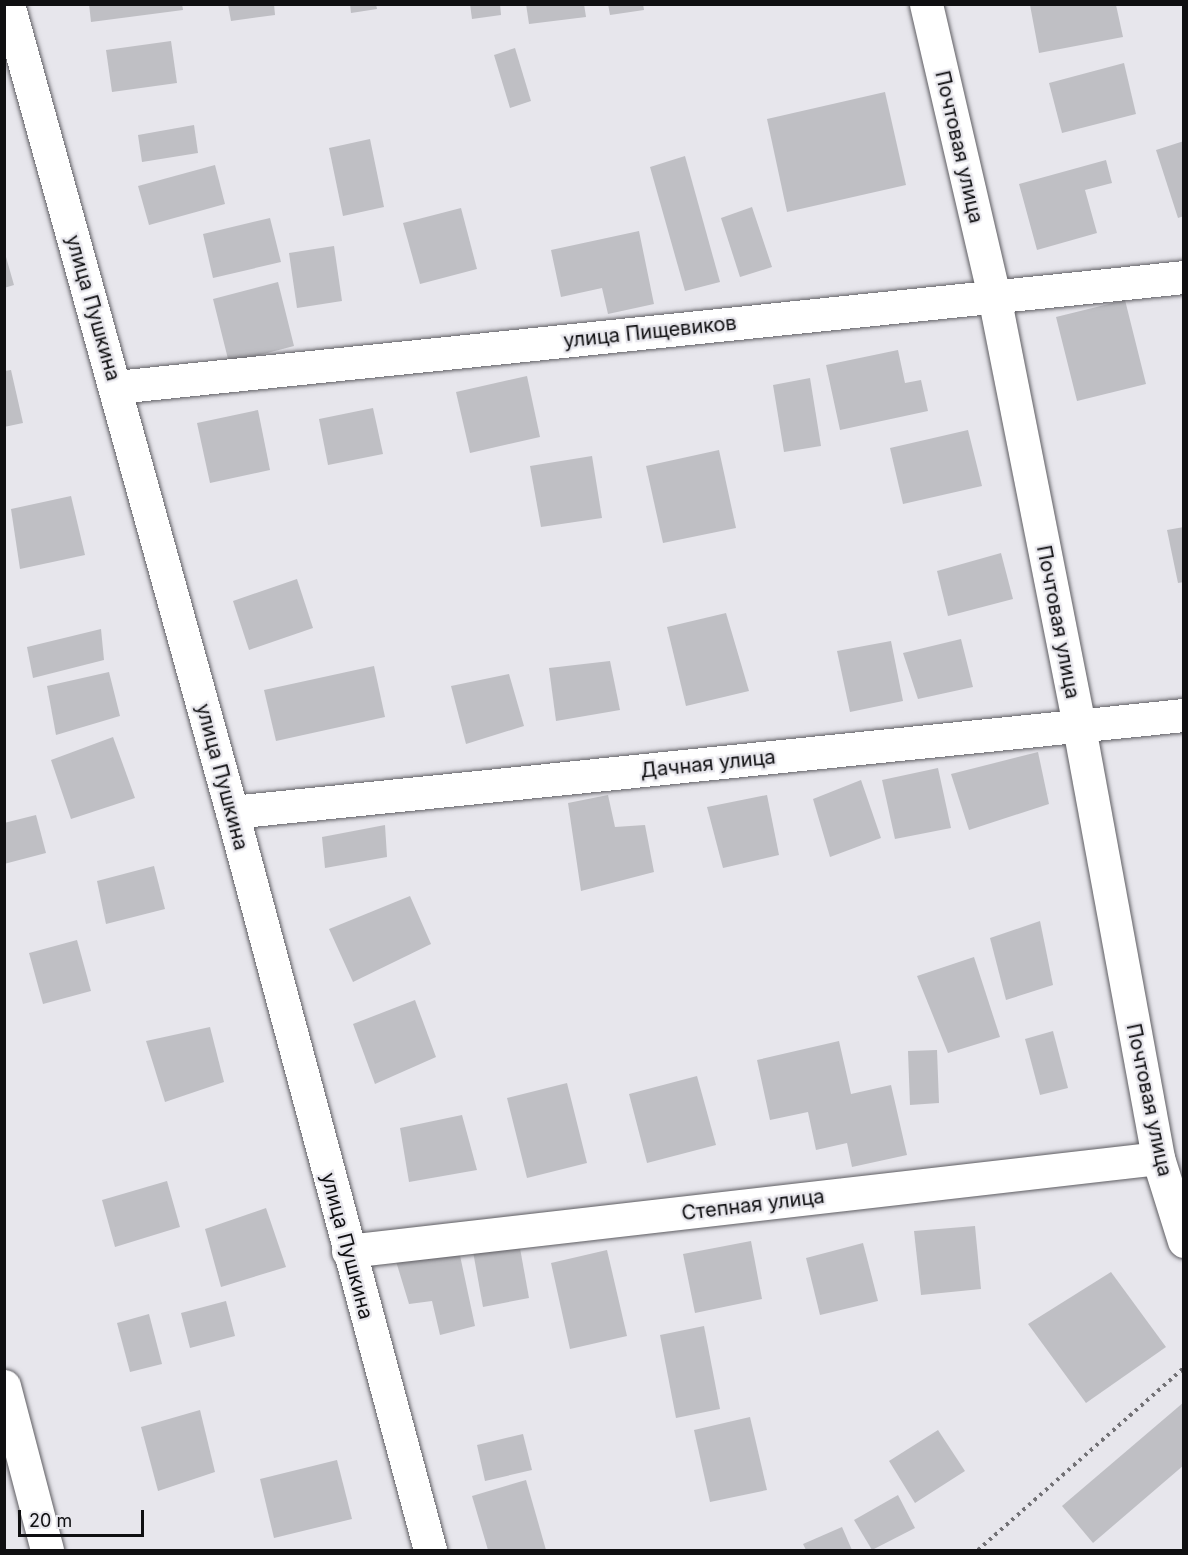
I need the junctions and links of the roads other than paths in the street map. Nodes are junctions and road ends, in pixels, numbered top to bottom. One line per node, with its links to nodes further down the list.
1 (8, 4): 5 (street, улица Пушкина)
2 (926, 4): 4 (street, Почтовая улица)
3 (1184, 277): 4 (street, улица Пищевиков)
4 (994, 296): 5 (street, улица Пищевиков); 7 (street, Почтовая улица)
5 (116, 387): 8 (street, улица Пушкина)
6 (1184, 715): 7 (street, Дачная улица)
7 (1079, 727): 8 (street, Дачная улица); 9 (street, Почтовая улица)
8 (232, 812): 11 (street, улица Пушкина)
9 (1158, 1158): 10 (street, Почтовая улица); 11 (street, Степная улица)
10 (1184, 1241)
11 (348, 1251): 14 (street, улица Пушкина)
12 (4, 1386): 13 (street)
13 (48, 1551)
14 (430, 1551)

